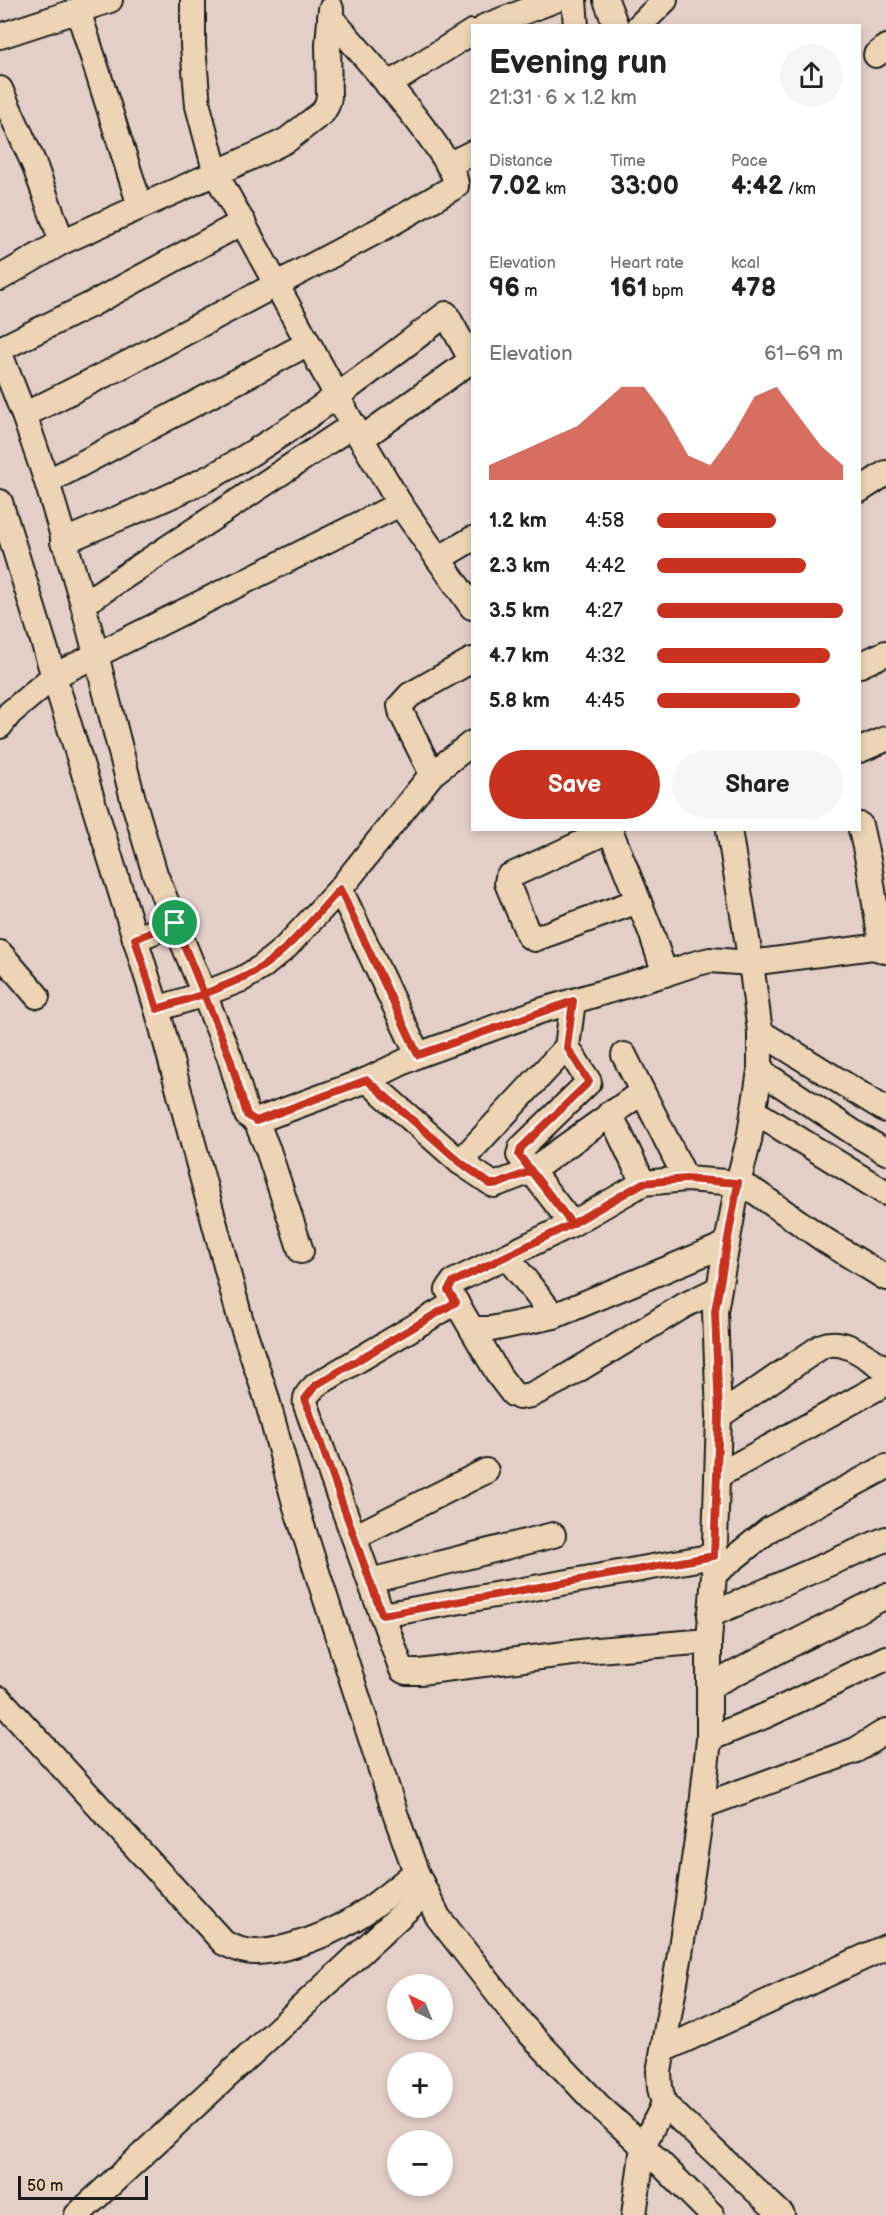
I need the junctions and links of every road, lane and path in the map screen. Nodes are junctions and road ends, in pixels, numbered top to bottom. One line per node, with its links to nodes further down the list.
1 (110, 0): 8 (street)
2 (194, 0): 19 (street)
3 (555, 0): 9 (street)
4 (574, 0): 10 (street)
5 (606, 0): 11 (street)
6 (665, 0): 12 (street)
7 (331, 8): 15 (street); 19 (street)
8 (78, 10): 14 (street); 20 (street)
9 (491, 24)
10 (576, 24)
11 (615, 24)
12 (641, 24)
13 (471, 33): 15 (street)
14 (0, 36)
15 (388, 85): 18 (street)
16 (0, 89): 22 (street)
17 (471, 154): 18 (street)
18 (448, 165): 24 (street)
19 (216, 174): 20 (street); 21 (street)
20 (140, 206): 22 (street)
21 (243, 222): 24 (street); 26 (street)
22 (62, 242): 23 (street)
23 (0, 278)
24 (275, 283): 25 (street); 31 (street)
25 (307, 344): 30 (street); 34 (street)
26 (0, 349)
27 (0, 354): 31 (street)
28 (471, 358): 30 (street)
29 (471, 361): 32 (street)
30 (337, 395): 32 (street); 39 (street)
31 (24, 415): 34 (street)
32 (357, 432): 37 (street); 41 (street)
33 (886, 473): 35 (street)
34 (47, 483): 39 (street)
35 (861, 489)
36 (0, 502): 47 (street)
37 (400, 504): 40 (street); 44 (street)
38 (471, 540): 40 (street)
39 (63, 542): 41 (street)
40 (438, 559): 42 (street)
41 (83, 604): 44 (street)
42 (471, 606)
43 (886, 652): 46 (street)
44 (97, 655): 47 (street); 59 (street)
45 (471, 661): 52 (street)
46 (861, 664)
47 (54, 676): 48 (street); 60 (street)
48 (0, 726)
49 (886, 739): 51 (street)
50 (471, 744): 52 (street)
51 (861, 750)
52 (432, 774): 57 (street)
53 (861, 829): 61 (street)
54 (608, 831): 58 (street)
55 (610, 831): 58 (street)
56 (729, 831): 63 (street)
57 (340, 889): 65 (street); 71 (street)
58 (638, 901): 64 (street)
59 (175, 923): 60 (street); 65 (street)
60 (135, 939): 68 (street)
61 (884, 950): 63 (street)
62 (0, 953): 66 (street)
63 (751, 963): 64 (street); 69 (street)
64 (665, 974): 67 (street)
65 (204, 994): 68 (street); 79 (street)
66 (37, 996)
67 (573, 1001): 70 (street); 71 (street)
68 (157, 1009): 117 (street)
69 (760, 1032): 73 (street); 76 (street)
70 (567, 1047): 81 (street); 82 (street)
71 (418, 1055): 74 (street)
72 (624, 1055): 75 (street)
73 (760, 1071): 77 (street); 80 (street)
74 (367, 1080): 79 (street); 81 (street)
75 (642, 1092): 78 (street); 83 (street)
76 (886, 1110)
77 (754, 1112): 85 (street); 86 (street)
78 (610, 1113): 82 (street); 84 (street)
79 (256, 1121): 89 (street)
80 (886, 1152)
81 (460, 1162): 82 (street)
82 (531, 1171): 87 (street)
83 (686, 1179): 84 (street); 85 (street)
84 (643, 1183): 87 (street)
85 (738, 1183): 88 (street); 91 (street)
86 (886, 1193)
87 (572, 1224): 90 (street)
88 (727, 1244): 92 (street); 94 (street)
89 (301, 1251)
90 (507, 1257): 93 (street); 94 (street)
91 (886, 1278)
92 (718, 1288): 95 (street); 98 (street)
93 (456, 1302): 95 (street); 103 (street)
94 (554, 1316): 95 (street)
95 (472, 1329)
96 (886, 1369): 98 (street)
97 (886, 1383): 101 (street)
98 (719, 1416): 101 (street)
99 (886, 1467): 105 (street)
100 (486, 1471): 103 (street)
101 (717, 1476): 105 (street)
102 (553, 1535): 106 (street)
103 (354, 1537): 106 (street)
104 (886, 1539): 109 (street)
105 (714, 1565): 108 (street); 109 (street)
106 (370, 1581): 108 (street)
107 (886, 1596): 112 (street)
108 (382, 1615): 110 (street)
109 (710, 1615): 110 (street)
110 (709, 1641): 112 (street)
111 (886, 1658): 115 (street)
112 (710, 1686): 115 (street)
113 (0, 1699): 117 (street)
114 (886, 1731): 116 (street)
115 (709, 1739): 116 (street)
116 (702, 1806): 119 (street)
117 (421, 1883): 121 (street); 122 (street)
118 (886, 1947): 119 (street)
119 (665, 2049): 120 (street)
120 (664, 2104): 121 (street); 125 (street)
121 (643, 2146): 123 (street); 124 (street)
122 (77, 2215)
123 (634, 2215)
124 (712, 2215)
125 (782, 2215)

